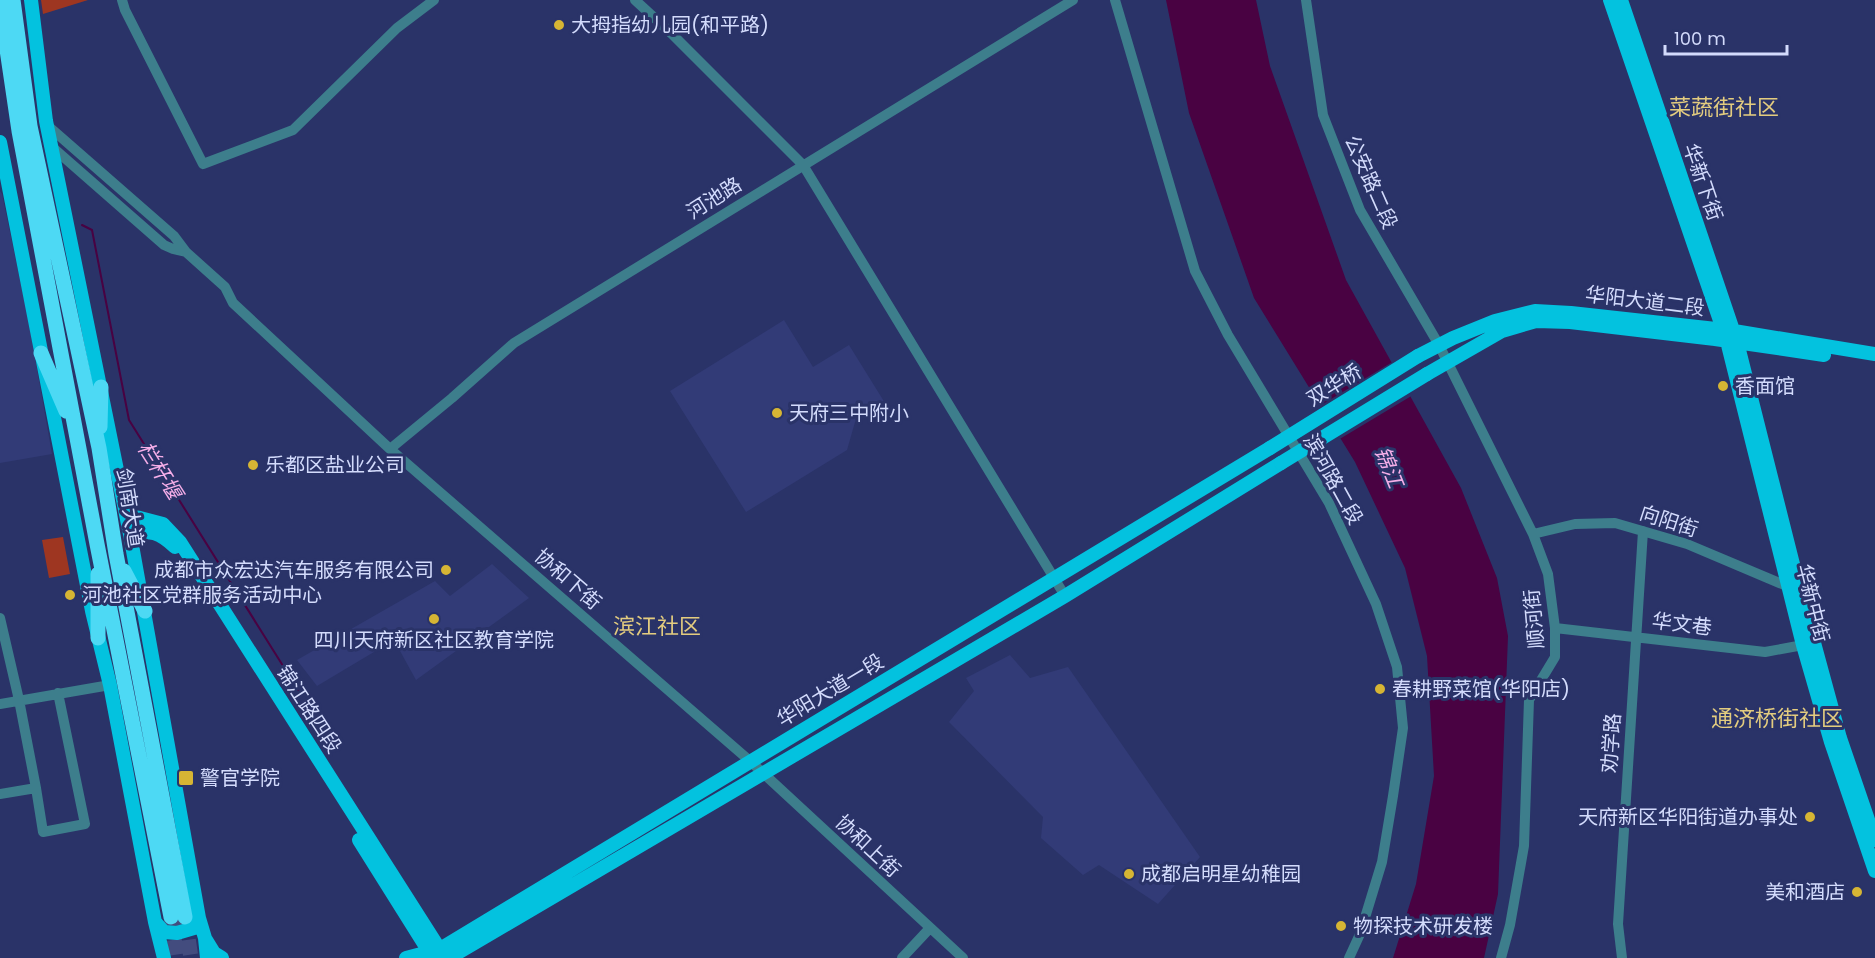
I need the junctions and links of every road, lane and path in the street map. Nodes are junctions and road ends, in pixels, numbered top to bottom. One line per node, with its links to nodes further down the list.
1 (13, 0): 26 (highway, 剑南大道)
2 (30, 0): 12 (main road)
3 (122, 0): 4 (street)
4 (434, 0)
5 (634, 0): 15 (street)
6 (1073, 0): 15 (street, 河池路)
7 (1115, 0): 66 (street, 滨河路二段)
8 (1306, 0): 18 (street, 公安路二段)
9 (1610, 0): 17 (main road)
10 (1621, 0): 17 (main road, 华新下街)
11 (0, 2): 25 (highway, 剑南大道)
12 (47, 125): 14 (main road); 16 (street)
13 (0, 142): 19 (main road)
14 (51, 146): 16 (street); 24 (main road)
15 (803, 165): 28 (street, 河池路); 36 (street)
16 (186, 252): 28 (street, 协和下街)
17 (1730, 336): 18 (main road, 华阳大道二段); 20 (main road, 华阳大道二段); 22 (main road, 华阳大道二段); 23 (main road, 华阳大道二段); 37 (main road, 华新中街); 53 (main road, 华新中街)
18 (1439, 345): 21 (main road, 华阳大道二段); 22 (street, 公安路二段)
19 (42, 353): 25 (highway); 43 (main road)
20 (1875, 354)
21 (1418, 356): 27 (main road, 双华桥, bridge)
22 (1448, 363): 29 (main road, 华阳大道二段, bridge); 33 (street, 顺河街)
23 (1875, 363)
24 (101, 387): 26 (highway); 30 (main road)
25 (77, 437): 34 (highway, 剑南大道)
26 (99, 448): 35 (highway, 剑南大道)
27 (1270, 448): 36 (main road, 华阳大道一段)
28 (390, 449): 49 (street, 协和下街)
29 (1281, 463): 38 (main road, 华阳大道一段)
30 (127, 516): 32 (main road); 59 (main road, 锦江路四段)
31 (1643, 531): 33 (street, 向阳街); 37 (street, 向阳街); 42 (street, 劝学路)
32 (130, 534): 39 (main road); 59 (main road, 锦江路四段)
33 (1533, 534): 41 (street, 顺河街)
34 (98, 543): 43 (highway); 55 (highway, 剑南大道)
35 (116, 554): 39 (highway); 55 (highway, 剑南大道)
36 (1053, 578): 38 (street); 49 (main road, 华阳大道一段)
37 (1789, 587): 44 (main road, 华新中街)
38 (1065, 596): 50 (main road, 华阳大道一段)
39 (145, 611): 55 (main road)
40 (0, 618): 47 (street)
41 (1555, 628): 42 (street, 华文巷); 67 (street, 顺河街)
42 (1636, 637): 44 (street, 华文巷); 68 (street, 劝学路)
43 (98, 638): 45 (main road)
44 (1803, 645): 54 (main road, 华新中街)
45 (110, 685): 46 (street); 56 (main road)
46 (58, 693): 47 (street); 51 (street)
47 (19, 700): 48 (street); 51 (street)
48 (0, 704)
49 (750, 761): 50 (street, 协和上街); 59 (main road, 华阳大道一段)
50 (764, 774): 57 (street, 协和上街); 59 (main road, 华阳大道一段)
51 (36, 788): 52 (street)
52 (0, 794)
53 (1875, 840)
54 (1875, 871)
55 (185, 917): 56 (main road); 58 (main road)
56 (155, 922): 60 (main road)
57 (930, 928): 64 (street); 65 (street, 协和上街)
58 (205, 938): 61 (main road); 62 (main road)
59 (440, 955): 63 (main road, 华阳大道一段)
60 (164, 957)
61 (207, 958)
62 (222, 958)
63 (406, 958)
64 (902, 958)
65 (963, 958)
66 (1349, 958)
67 (1501, 958)
68 (1622, 958)

